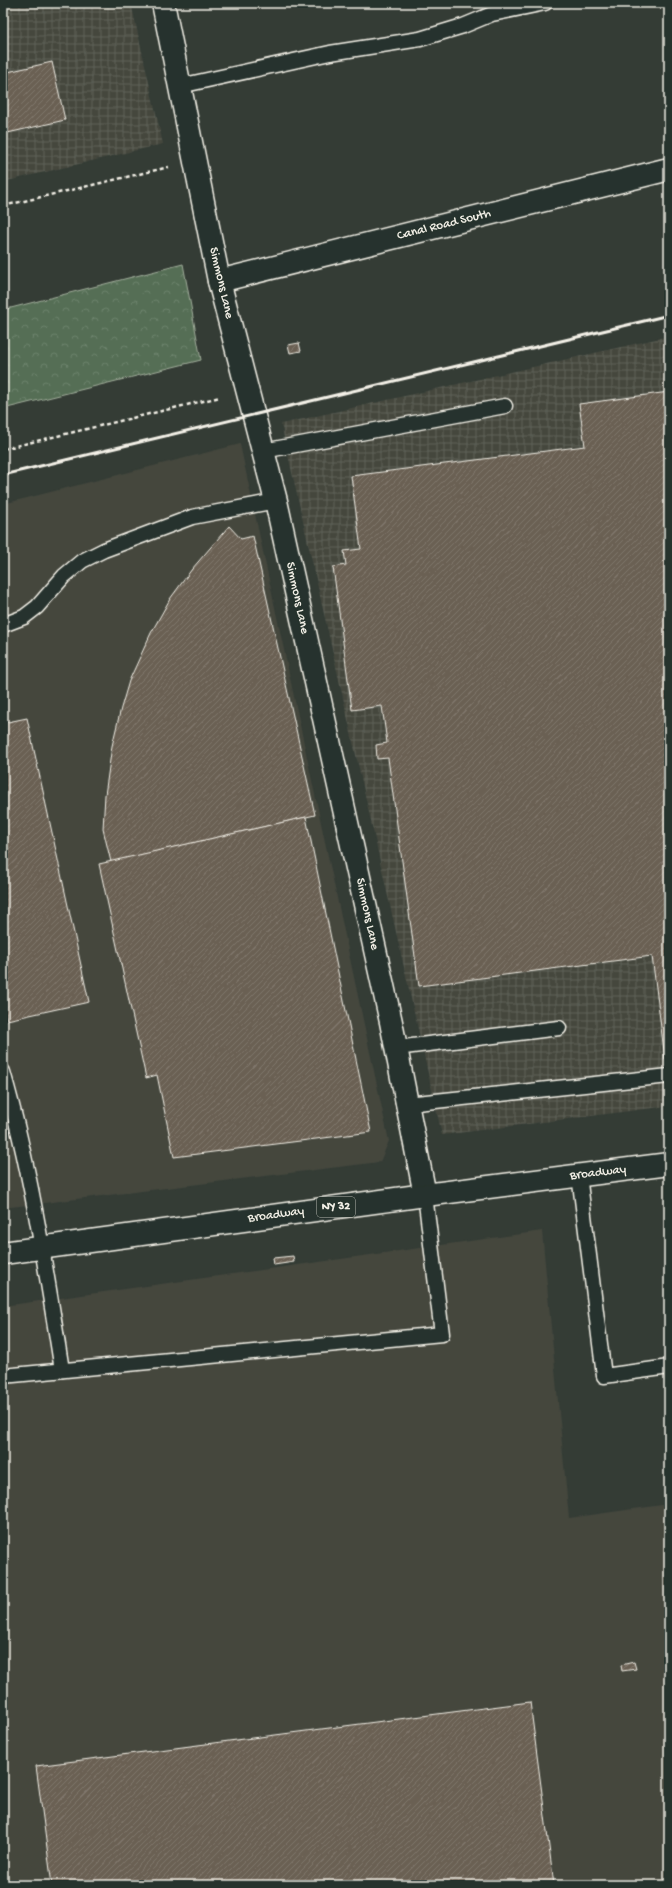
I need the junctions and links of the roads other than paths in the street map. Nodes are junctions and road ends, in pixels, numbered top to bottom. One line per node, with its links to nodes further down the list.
1 (163, 3): 3 (street, Simmons Lane)
2 (545, 3): 3 (lane)
3 (180, 86): 5 (street, Simmons Lane)
4 (669, 169): 5 (street, Canal Road South)
5 (219, 281): 7 (street, Simmons Lane)
6 (505, 406): 7 (lane)
7 (263, 451): 8 (street, Simmons Lane)
8 (276, 501): 9 (lane); 11 (street, Simmons Lane)
9 (3, 625)
10 (559, 1028): 11 (lane)
11 (396, 1048): 14 (street, Simmons Lane)
12 (3, 1072): 18 (lane)
13 (669, 1076): 14 (lane)
14 (407, 1104): 17 (street, Simmons Lane)
15 (669, 1164): 16 (street, Broadway / NY 32)
16 (579, 1175): 17 (street, Broadway / NY 32); 20 (lane)
17 (425, 1195): 18 (street, Broadway / NY 32); 21 (lane)
18 (43, 1248): 19 (street, Broadway / NY 32); 21 (lane)
19 (3, 1253)
20 (669, 1368)
21 (62, 1370): 22 (lane)
22 (3, 1376)

